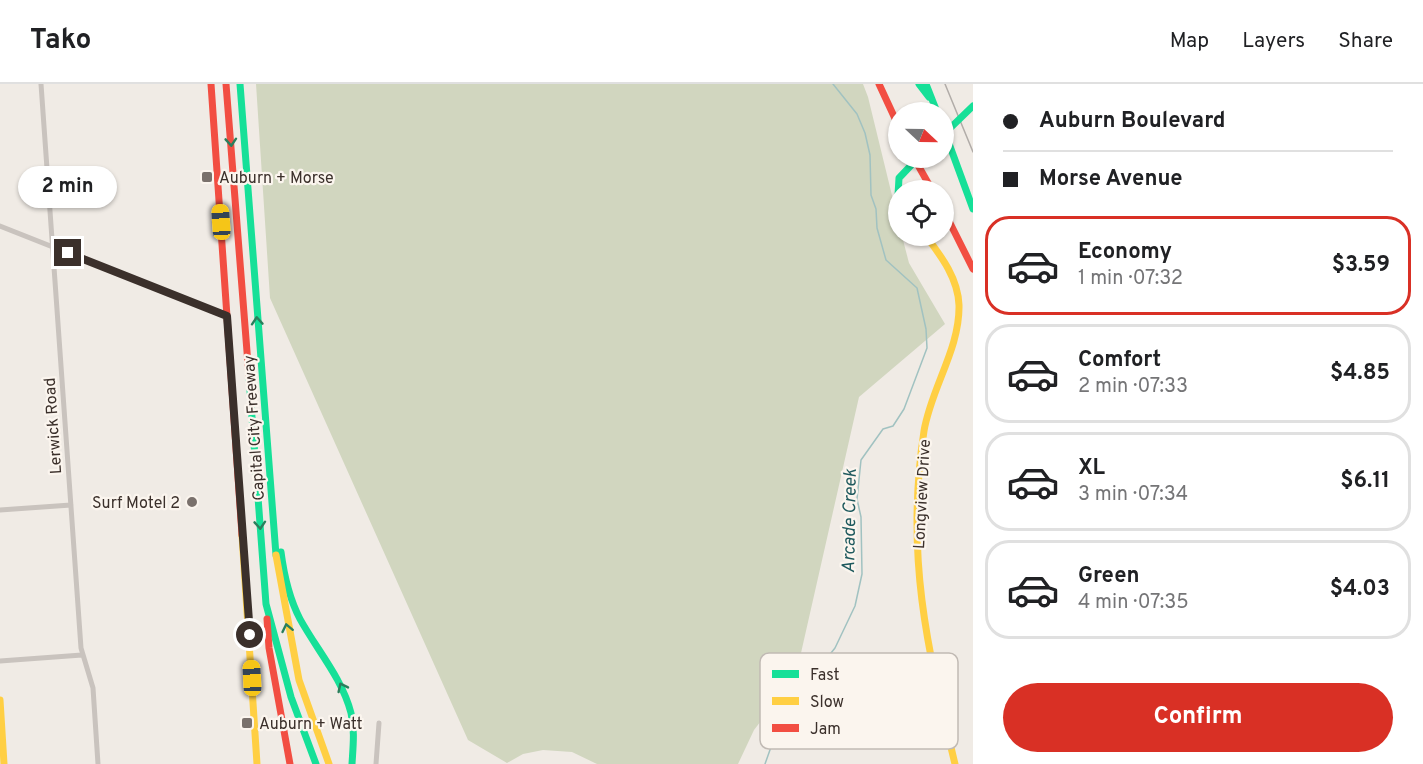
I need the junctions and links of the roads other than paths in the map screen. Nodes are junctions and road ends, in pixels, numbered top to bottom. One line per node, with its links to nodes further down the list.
1 (42, 84): 19 (street, Lerwick Road)
2 (211, 84): 21 (main road)
3 (226, 84): 25 (main road, Capital City Freeway, one-way to 25)
4 (240, 84): 22 (main road, Capital City Freeway, one-way to 4)
5 (879, 84): 9 (main road)
6 (919, 84): 8 (main road)
7 (926, 84): 8 (main road)
8 (933, 101)
9 (888, 103)
10 (973, 106): 11 (main road, bridge)
11 (954, 123)
12 (954, 159): 15 (main road)
13 (908, 168): 14 (main road)
14 (899, 180)
15 (973, 209)
16 (0, 226): 19 (street)
17 (954, 231): 20 (main road)
18 (933, 246): 26 (main road, Longview Drive)
19 (53, 247): 21 (street); 23 (street, Lerwick Road)
20 (973, 269)
21 (227, 316): 34 (main road)
22 (270, 484): 37 (main road, Capital City Freeway, one-way to 22); 38 (main road, one-way to 22)
23 (71, 505): 24 (street); 27 (street, Lerwick Road)
24 (0, 510)
25 (266, 604): 35 (main road); 36 (main road, Capital City Freeway)
26 (930, 653)
27 (82, 655): 28 (street); 33 (street, Lerwick Road)
28 (0, 661)
29 (0, 700): 32 (main road)
30 (379, 723): 39 (street)
31 (952, 749): 40 (main road, Longview Drive)
32 (4, 764)
33 (98, 764)
34 (257, 764)
35 (290, 764)
36 (316, 764)
37 (329, 764)
38 (352, 764)
39 (376, 764)
40 (955, 764)

